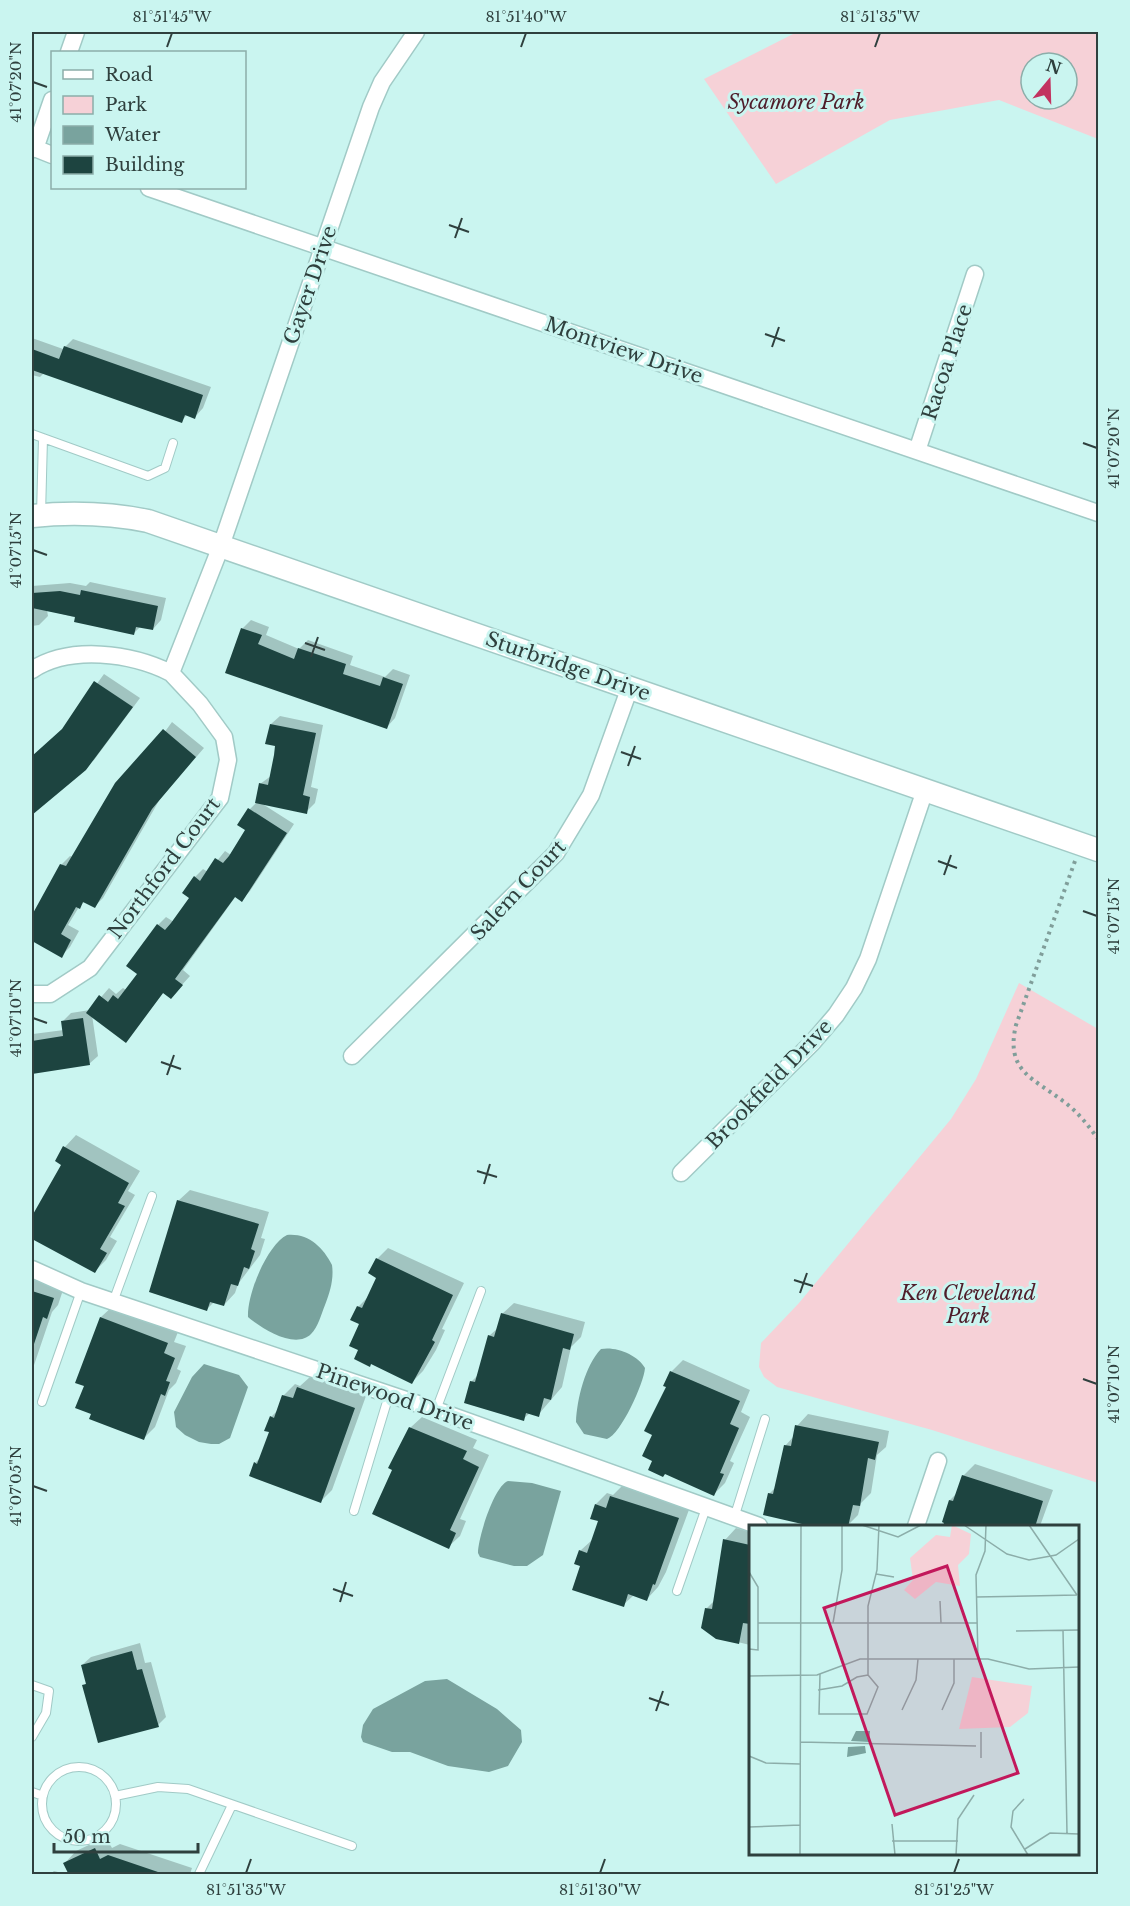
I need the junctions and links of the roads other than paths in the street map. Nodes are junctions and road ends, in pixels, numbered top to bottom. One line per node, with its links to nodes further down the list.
1 (76, 32): 3 (street)
2 (416, 32): 8 (street, Gayer Drive)
3 (69, 51)
4 (51, 103): 5 (street)
5 (34, 148): 6 (street)
6 (51, 154)
7 (152, 189): 8 (street, Montview Drive)
8 (324, 247): 13 (street, Montview Drive); 16 (street, Gayer Drive)
9 (975, 274): 13 (street, Racoa Place)
10 (32, 434): 11 (lane)
11 (43, 438): 12 (lane); 15 (lane)
12 (173, 443)
13 (917, 451): 14 (street, Montview Drive)
14 (1098, 513)
15 (36, 515): 16 (street, Sturbridge Drive)
16 (221, 546): 18 (street); 19 (street, Sturbridge Drive)
17 (32, 670): 18 (street)
18 (171, 673): 22 (street, Northford Court)
19 (630, 687): 20 (street, Sturbridge Drive); 23 (street, Salem Court)
20 (925, 790): 21 (street, Sturbridge Drive); 24 (street, Brookfield Drive)
21 (1090, 847)
22 (32, 994)
23 (352, 1056)
24 (681, 1173)
25 (152, 1196): 29 (lane)
26 (32, 1269): 27 (street, Pinewood Drive)
27 (81, 1291): 29 (street, Pinewood Drive); 31 (lane)
28 (481, 1292): 32 (lane)
29 (113, 1302): 30 (street, Pinewood Drive)
30 (389, 1395): 32 (street, Pinewood Drive); 36 (lane)
31 (42, 1402)
32 (436, 1410): 35 (street, Pinewood Drive)
33 (765, 1419): 37 (lane)
34 (938, 1461): 39 (street)
35 (706, 1508): 37 (street, Pinewood Drive); 40 (lane)
36 (354, 1511)
37 (734, 1518): 38 (street, Pinewood Drive)
38 (753, 1525)
39 (917, 1525)
40 (677, 1591)
41 (32, 1685): 42 (lane)
42 (32, 1737)
43 (32, 1792): 44 (lane)
44 (43, 1796): 45 (lane); 45 (lane)
45 (115, 1796): 46 (lane)
46 (232, 1804): 47 (lane); 48 (lane)
47 (352, 1846)
48 (199, 1875)

